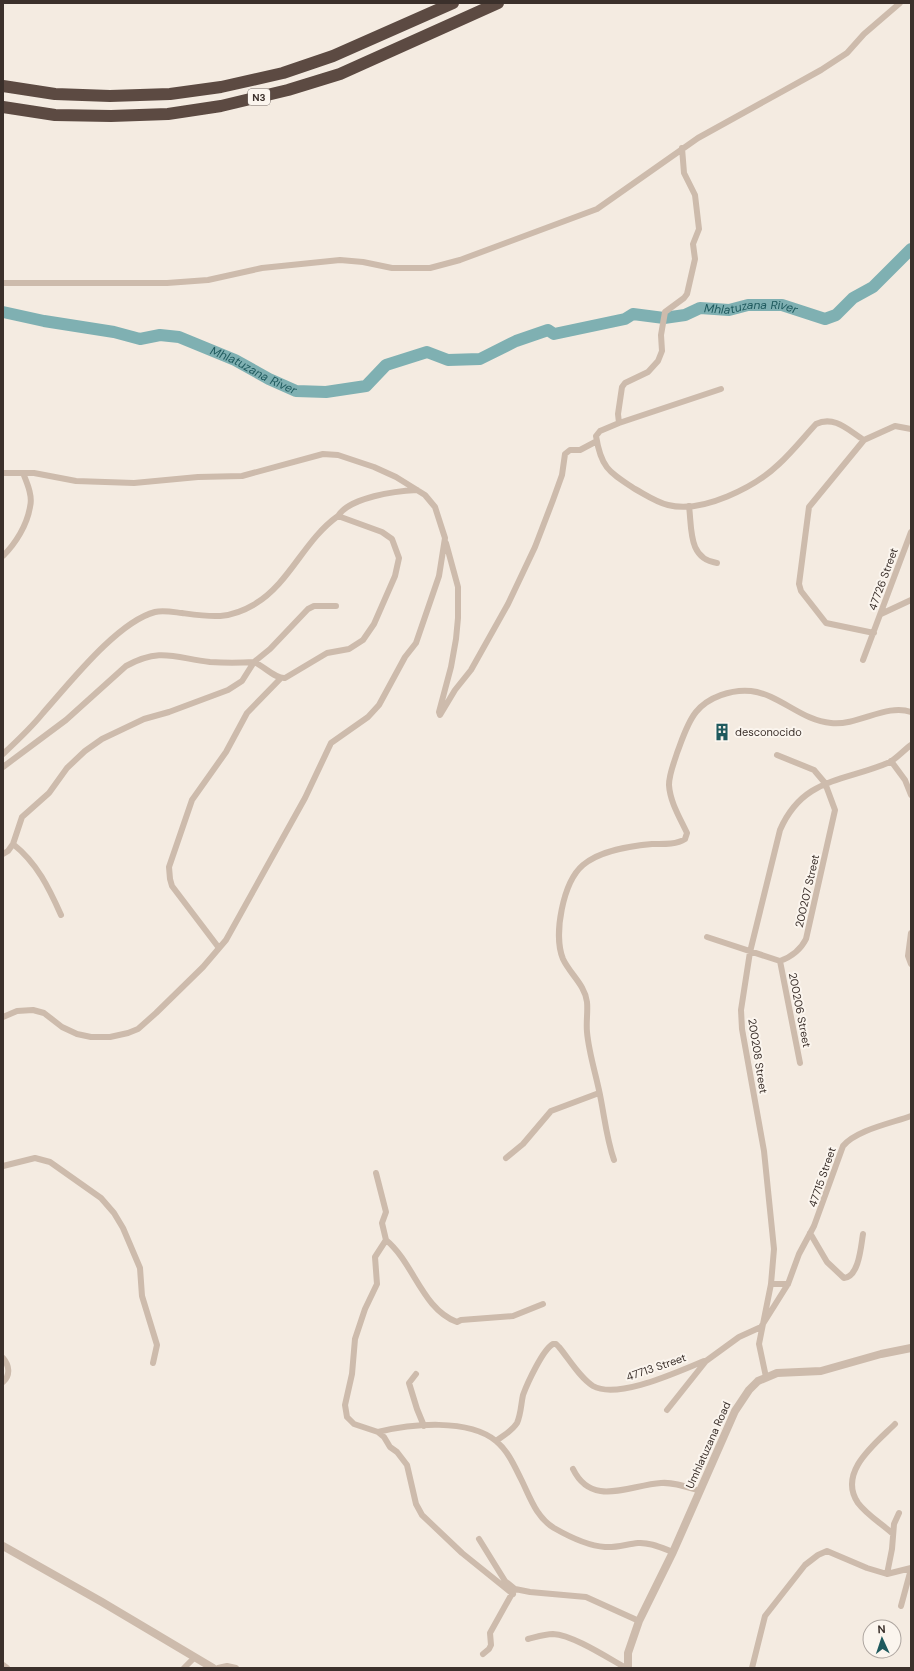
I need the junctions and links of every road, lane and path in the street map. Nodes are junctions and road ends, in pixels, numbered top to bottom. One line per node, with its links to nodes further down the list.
1 (453, 3): 4 (highway, N3)
2 (498, 3): 5 (highway, N3)
3 (900, 3): 6 (street)
4 (3, 86)
5 (3, 107)
6 (682, 148): 7 (street); 9 (street)
7 (3, 283)
8 (721, 389): 9 (street)
9 (619, 423): 12 (street)
10 (911, 429): 11 (street)
11 (864, 440): 16 (street); 25 (street)
12 (593, 442): 16 (street); 19 (street)
13 (3, 473): 14 (street)
14 (23, 473): 15 (street); 20 (street)
15 (418, 490): 17 (street); 19 (street)
16 (689, 506): 21 (street)
17 (338, 516): 28 (street); 31 (street)
18 (911, 532): 24 (street, 47726 Street)
19 (445, 538): 43 (street)
20 (3, 556)
21 (717, 563)
22 (911, 600): 24 (street)
23 (336, 606): 27 (street)
24 (881, 614): 25 (street, 47726 Street)
25 (874, 633): 26 (street, 47726 Street)
26 (862, 660)
27 (254, 662): 28 (street); 34 (street); 38 (street)
28 (281, 678): 43 (street)
29 (911, 712): 49 (street)
30 (911, 745): 33 (street, 200208 Street)
31 (3, 754)
32 (778, 755): 36 (street)
33 (891, 761): 36 (street, 200208 Street); 37 (street)
34 (6, 763): 35 (street)
35 (3, 767)
36 (825, 783): 44 (street, 200208 Street); 45 (street, 200207 Street)
37 (911, 795)
38 (13, 844): 39 (street); 40 (street)
39 (3, 854)
40 (61, 915)
41 (911, 933): 46 (street)
42 (707, 937): 44 (street)
43 (219, 948): 47 (street)
44 (750, 952): 45 (street); 58 (street, 200208 Street)
45 (780, 961): 48 (street, 200206 Street)
46 (911, 964)
47 (3, 1017)
48 (800, 1063)
49 (599, 1093): 51 (street); 52 (street)
50 (911, 1116): 55 (street, 47715 Street)
51 (506, 1158)
52 (614, 1160)
53 (3, 1166): 65 (street)
54 (376, 1173): 57 (street)
55 (810, 1233): 56 (street); 59 (street, 47715 Street)
56 (863, 1234)
57 (386, 1240): 60 (street); 72 (street)
58 (771, 1284): 59 (street); 61 (street, 200208 Street)
59 (788, 1284): 61 (street, 47715 Street)
60 (543, 1304)
61 (761, 1327): 64 (street); 67 (street, 200208 Street)
62 (911, 1348): 67 (street, Umhlatuzana Road)
63 (3, 1358): 68 (street)
64 (706, 1361): 69 (street); 73 (street, 47713 Street)
65 (153, 1363)
66 (416, 1374): 71 (street)
67 (766, 1377): 75 (street, Umhlatuzana Road)
68 (3, 1382)
69 (667, 1410)
70 (895, 1424): 77 (street)
71 (424, 1426): 72 (street); 73 (street)
72 (378, 1432): 83 (street)
73 (496, 1441): 80 (street)
74 (573, 1469): 75 (street)
75 (700, 1491): 80 (street, Umhlatuzana Road)
76 (899, 1513): 77 (street)
77 (893, 1534): 82 (street)
78 (479, 1539): 83 (street)
79 (3, 1546): 88 (street)
80 (673, 1552): 85 (street, Umhlatuzana Road)
81 (911, 1568): 82 (street); 84 (street)
82 (887, 1574): 96 (street)
83 (514, 1591): 85 (street); 87 (street)
84 (901, 1606)
85 (639, 1621): 95 (street, Umhlatuzana Road)
86 (528, 1639): 95 (street)
87 (482, 1654)
88 (195, 1657): 91 (street); 92 (street)
89 (3, 1665): 90 (street)
90 (7, 1668)
91 (184, 1668)
92 (213, 1668)
93 (218, 1668): 94 (street)
94 (236, 1668)
95 (627, 1668)
96 (752, 1668)

